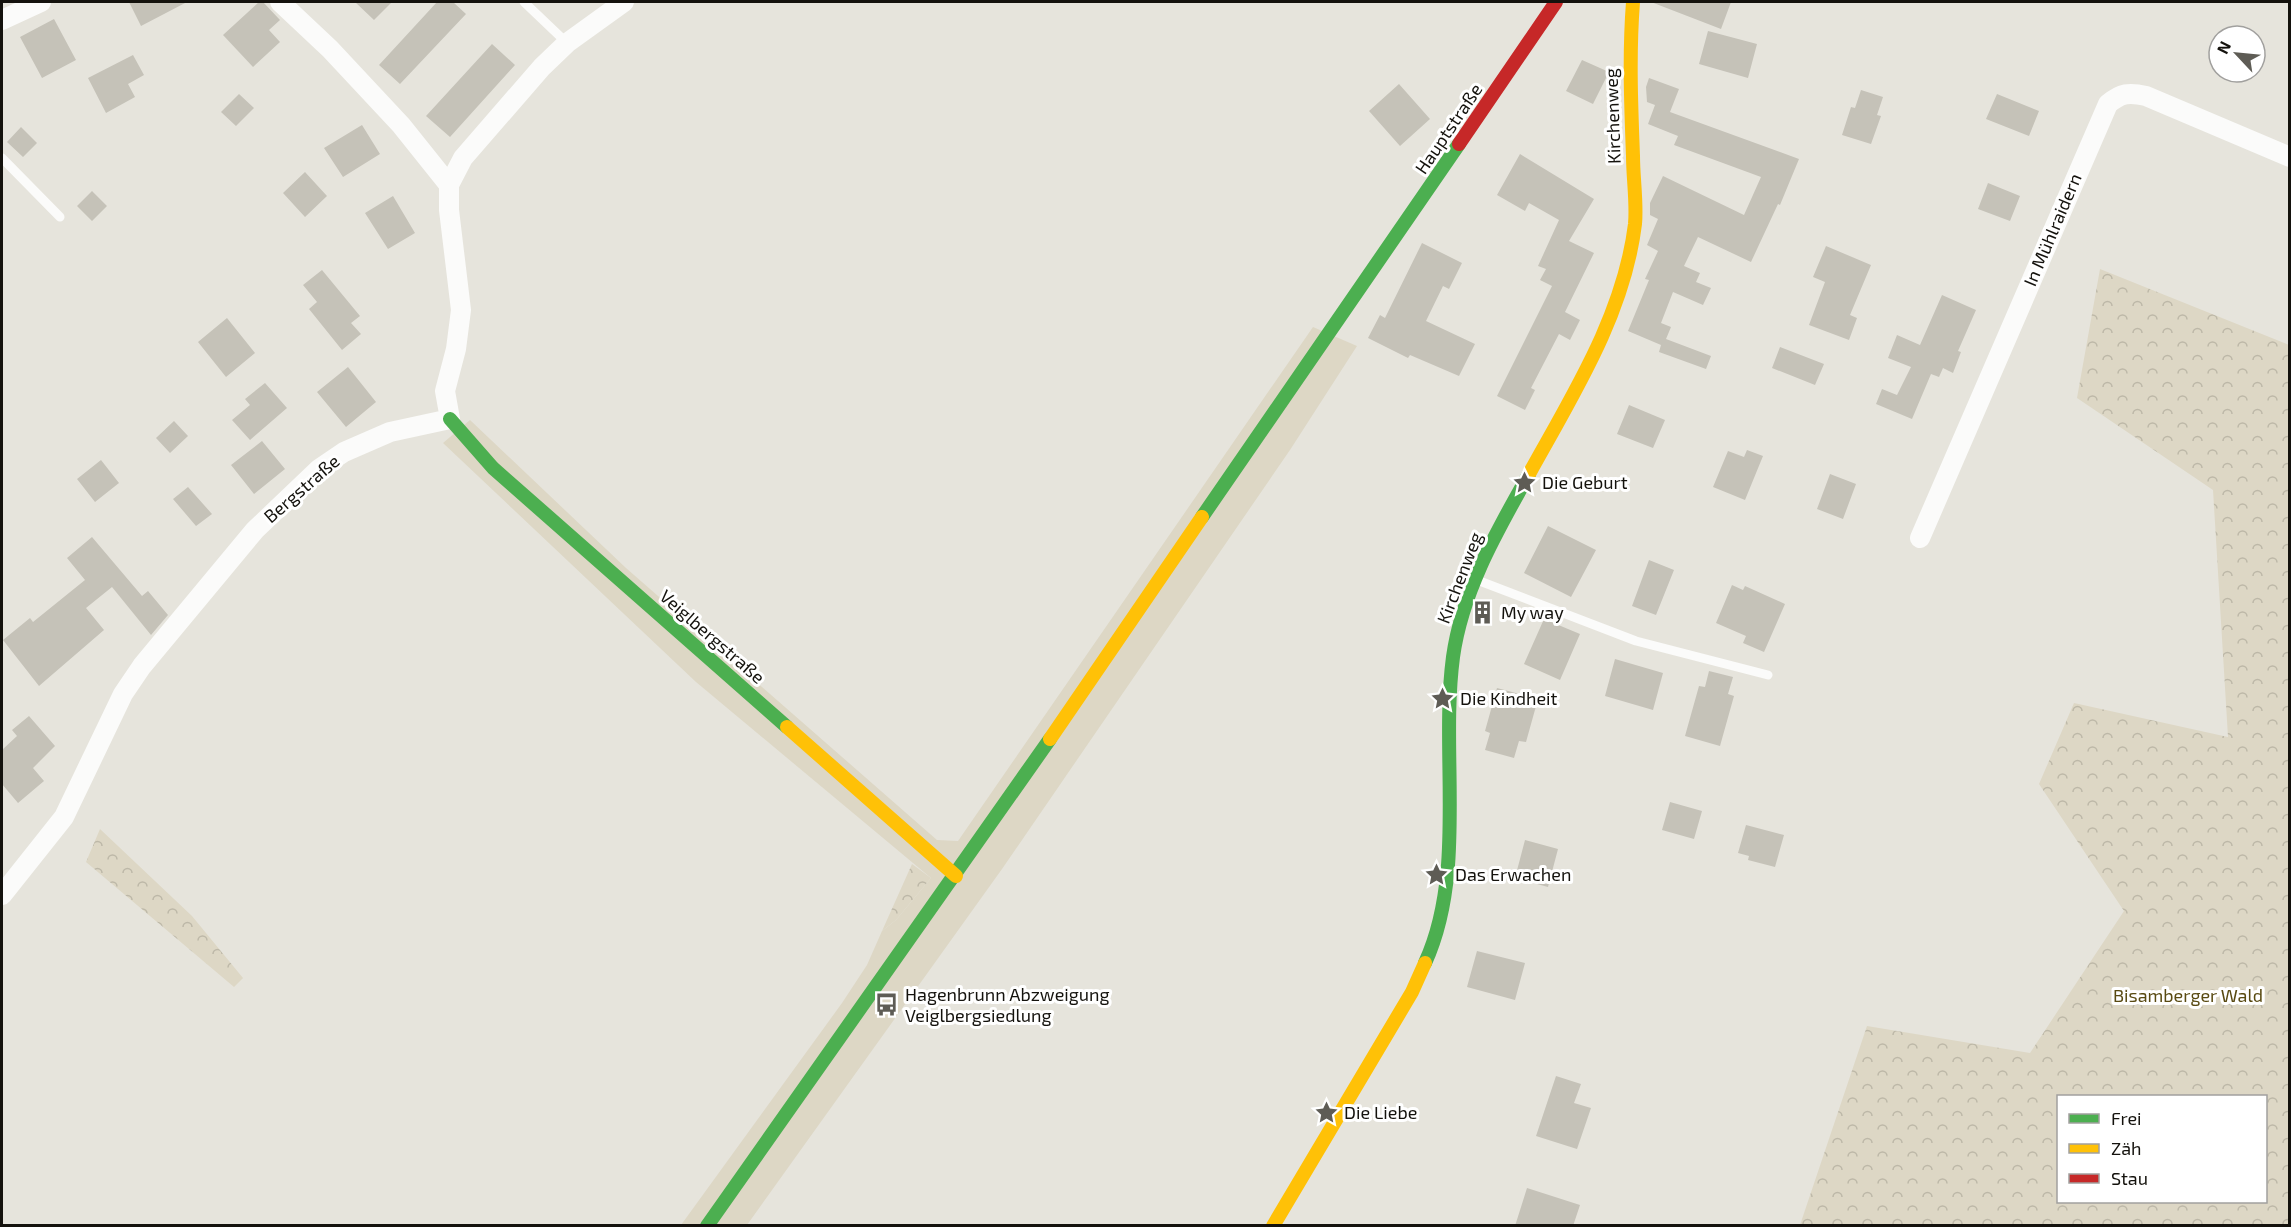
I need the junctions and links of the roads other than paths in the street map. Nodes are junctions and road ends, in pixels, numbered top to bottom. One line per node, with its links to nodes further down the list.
1 (41, 2): 7 (street)
2 (280, 2): 11 (street)
3 (524, 2): 8 (lane)
4 (624, 2): 8 (street)
5 (1556, 2): 17 (street, Hauptstraße)
6 (1633, 2): 15 (street, Kirchenweg)
7 (2, 20)
8 (567, 43): 11 (street)
9 (2289, 157): 14 (street, In Mühlraidern)
10 (2, 158): 12 (lane)
11 (449, 185): 13 (street)
12 (60, 217)
13 (450, 419): 17 (street, Veiglbergstraße); 18 (street, Bergstraße)
14 (1920, 538)
15 (1475, 579): 16 (lane); 20 (street, Kirchenweg)
16 (1768, 675)
17 (956, 876): 19 (street, Hauptstraße)
18 (4, 887)
19 (707, 1226)
20 (1273, 1226)

